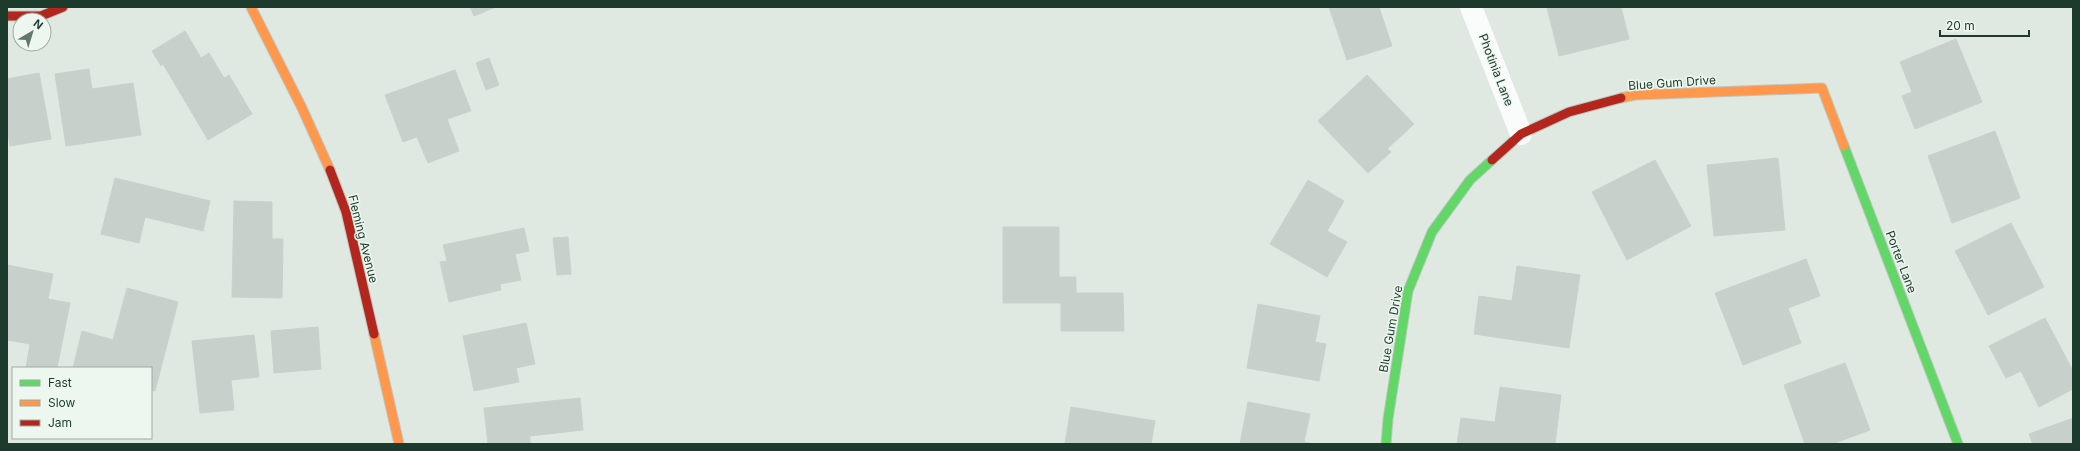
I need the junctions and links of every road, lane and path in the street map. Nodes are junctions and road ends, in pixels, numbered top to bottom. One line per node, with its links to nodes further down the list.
1 (63, 7): 4 (street)
2 (251, 7): 7 (street, Fleming Avenue)
3 (1471, 7): 6 (street, Photinia Lane)
4 (7, 16)
5 (1822, 88): 6 (street, Blue Gum Drive); 9 (street, Porter Lane)
6 (1521, 134): 8 (street, Blue Gum Drive)
7 (399, 444)
8 (1386, 444)
9 (1958, 444)

